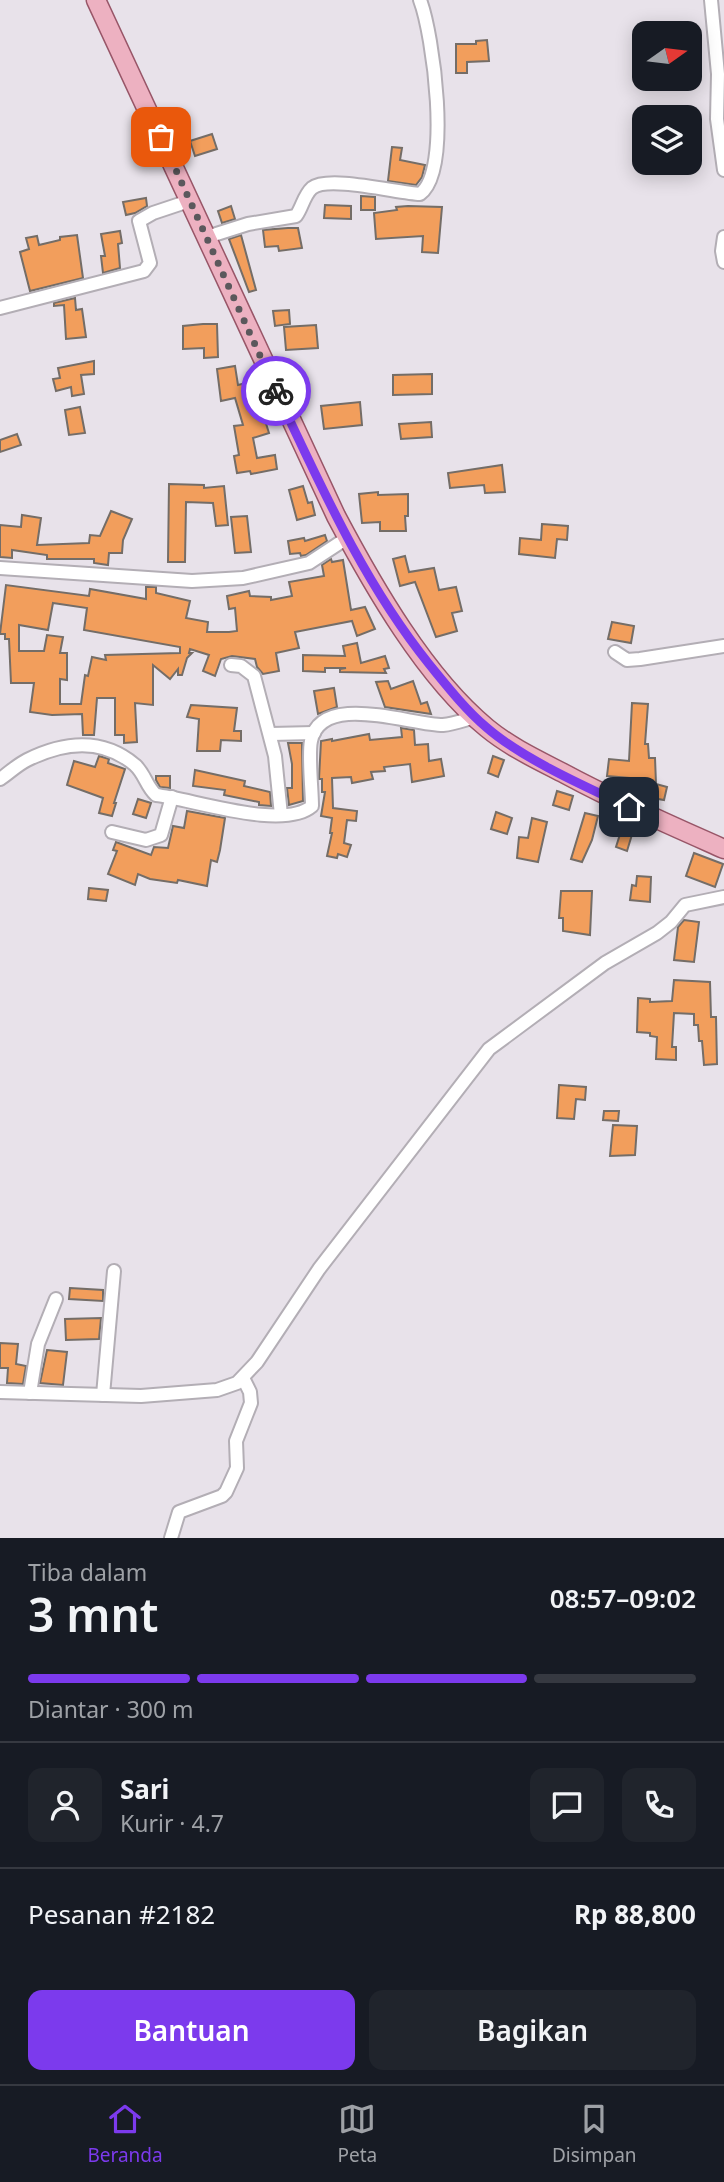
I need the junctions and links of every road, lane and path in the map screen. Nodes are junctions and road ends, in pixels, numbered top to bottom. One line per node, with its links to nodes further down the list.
1 (96, 0): 5 (main road)
2 (420, 0): 6 (street)
3 (711, 0): 4 (street)
4 (724, 170)
5 (189, 201): 6 (main road); 9 (street)
6 (207, 237): 10 (main road)
7 (724, 237): 8 (street)
8 (724, 262)
9 (0, 308)
10 (347, 538): 11 (street); 15 (main road)
11 (0, 568)
12 (724, 646): 13 (street)
13 (615, 652)
14 (231, 665): 17 (street)
15 (475, 717): 16 (street); 22 (main road)
16 (314, 733): 17 (street); 20 (street)
17 (271, 734): 20 (street)
18 (0, 779): 19 (street)
19 (173, 797): 20 (street); 21 (street)
20 (281, 815)
21 (112, 832)
22 (724, 849)
23 (724, 897): 26 (street)
24 (114, 1271): 29 (street)
25 (56, 1299): 28 (street)
26 (243, 1378): 29 (street); 30 (street)
27 (0, 1392): 28 (street)
28 (30, 1393): 29 (street)
29 (103, 1395)
30 (171, 1538)

